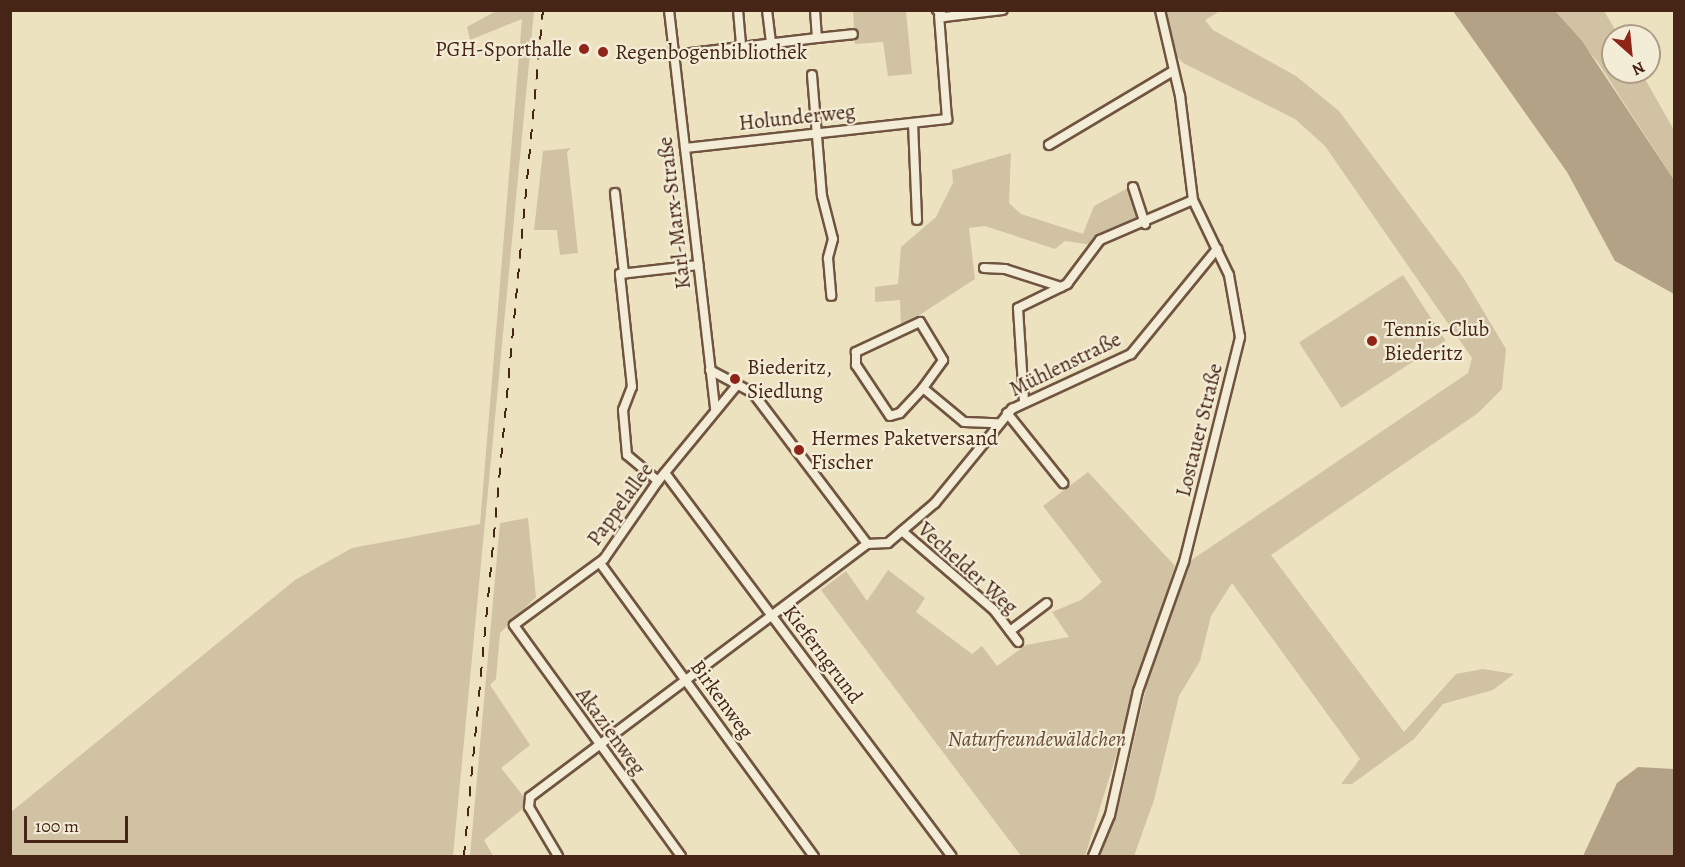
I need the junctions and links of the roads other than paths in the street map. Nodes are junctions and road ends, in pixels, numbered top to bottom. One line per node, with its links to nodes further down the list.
1 (669, 10): 12 (street, Karl-Marx-Straße)
2 (738, 10): 11 (street)
3 (767, 10): 10 (street)
4 (815, 10): 9 (street)
5 (1004, 10): 7 (street)
6 (1160, 10): 13 (street, Lostauer Straße)
7 (938, 13): 15 (street, Holunderweg)
8 (853, 34): 9 (street)
9 (817, 38): 10 (street)
10 (771, 43): 11 (street)
11 (741, 46): 12 (street)
12 (674, 55): 18 (street, Karl-Marx-Straße)
13 (1173, 71): 17 (street); 21 (street, Lostauer Straße)
14 (812, 75): 16 (street)
15 (913, 123): 16 (street, Holunderweg); 22 (street)
16 (817, 133): 18 (street, Holunderweg); 29 (street)
17 (1049, 145)
18 (685, 148): 25 (street, Karl-Marx-Straße)
19 (1133, 187): 23 (street)
20 (615, 193): 27 (street)
21 (1193, 200): 23 (street); 24 (street, Lostauer Straße)
22 (917, 220)
23 (1144, 224): 28 (street)
24 (1217, 249): 33 (street, Mühlenstraße); 54 (street, Lostauer Straße)
25 (698, 265): 27 (street); 30 (street, Karl-Marx-Straße)
26 (984, 268): 28 (street)
27 (624, 273): 38 (street)
28 (1061, 287): 33 (street)
29 (831, 296)
30 (710, 370): 31 (street); 34 (street, Karl-Marx-Straße)
31 (737, 385): 34 (street, Pappelallee); 41 (street)
32 (922, 388): 32 (street); 36 (street)
33 (1024, 401): 35 (street, Mühlenstraße)
34 (715, 410): 37 (street, Pappelallee)
35 (1007, 413): 36 (street, Mühlenstraße); 39 (street)
36 (997, 423): 40 (street, Mühlenstraße)
37 (665, 473): 38 (street, Pappelallee); 44 (street, Kieferngrund)
38 (658, 481): 42 (street, Pappelallee)
39 (1062, 483)
40 (902, 531): 41 (street, Mühlenstraße); 46 (street, Vechelder Weg)
41 (867, 543): 44 (street)
42 (600, 563): 45 (street, Pappelallee); 48 (street, Birkenweg)
43 (1047, 603): 46 (street, Vechelder Weg)
44 (772, 616): 48 (street); 53 (street, Kieferngrund)
45 (514, 625): 49 (street, Akazienweg)
46 (1010, 631): 47 (street, Vechelder Weg)
47 (1018, 642)
48 (686, 681): 49 (street); 52 (street, Birkenweg)
49 (599, 746): 50 (street); 51 (street, Akazienweg)
50 (558, 856)
51 (681, 856)
52 (814, 856)
53 (951, 856)
54 (1093, 856)

